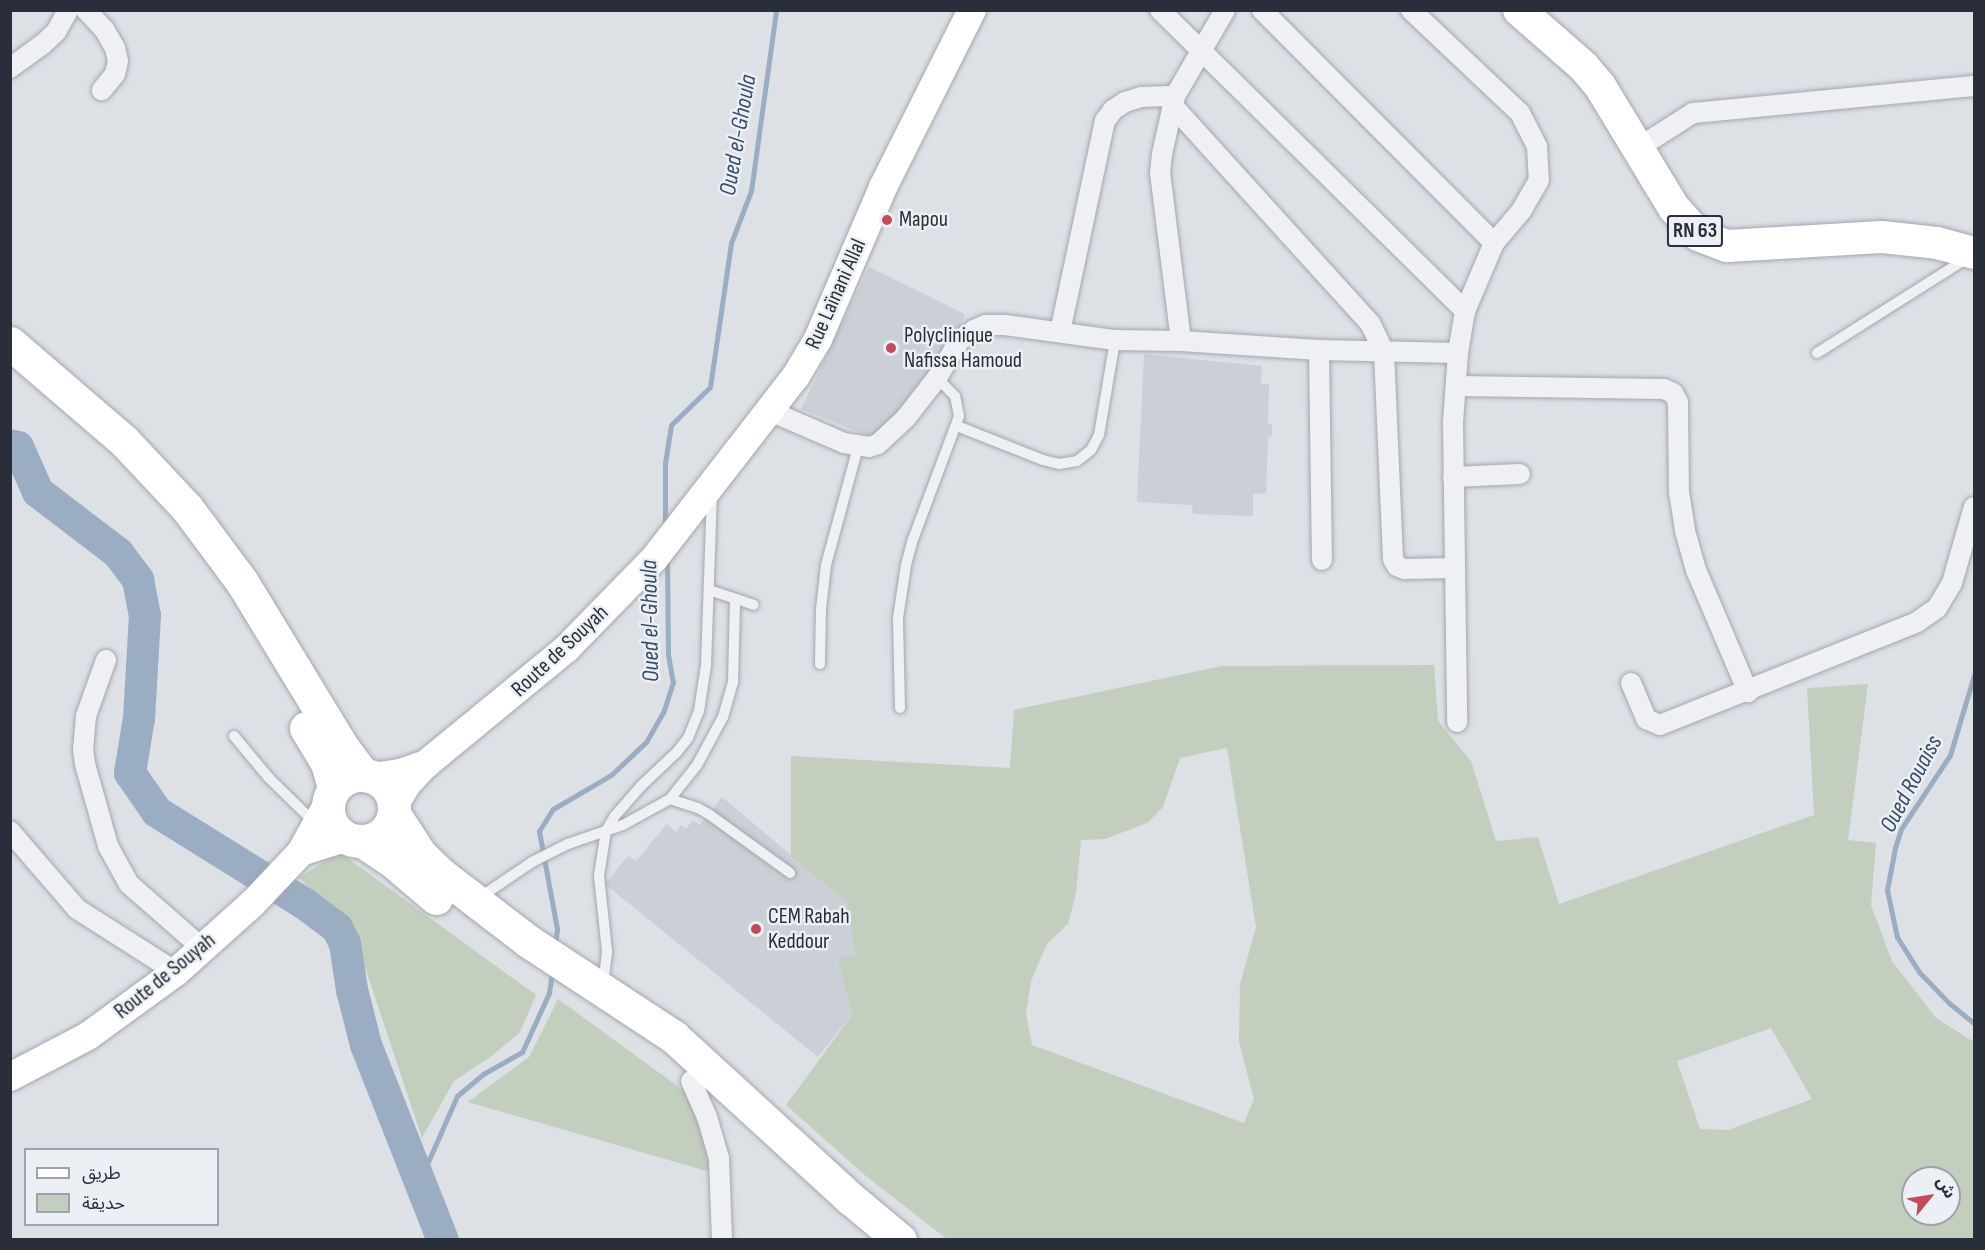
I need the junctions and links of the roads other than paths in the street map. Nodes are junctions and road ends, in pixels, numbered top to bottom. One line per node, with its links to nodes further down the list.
1 (68, 10): 10 (street)
2 (86, 10): 12 (street)
3 (972, 10): 29 (main road, Rue Laïnani Allal)
4 (1160, 10): 9 (street)
5 (1225, 10): 9 (street)
6 (1262, 10): 15 (street)
7 (1411, 10): 15 (street)
8 (1519, 10): 14 (main road, RN 63)
9 (1201, 50): 13 (street); 17 (street)
10 (10, 68)
11 (1974, 86): 14 (street)
12 (102, 90)
13 (1174, 100): 18 (street); 20 (street); 23 (street)
14 (1638, 148): 16 (main road, RN 63)
15 (1494, 243): 17 (street)
16 (1974, 253): 25 (lane)
17 (1465, 310): 24 (street)
18 (1060, 332): 19 (street); 27 (street)
19 (1115, 340): 20 (street); 30 (lane)
20 (1181, 341): 22 (street)
21 (10, 343): 51 (highway)
22 (1319, 350): 23 (street); 37 (street)
23 (1384, 352): 24 (street); 38 (street)
24 (1458, 352): 28 (street)
25 (1817, 353)
26 (10, 368): 51 (highway)
27 (937, 378): 30 (lane); 31 (street)
28 (1456, 386): 33 (street); 45 (street)
29 (770, 411): 31 (street); 34 (main road, Rue Laïnani Allal)
30 (957, 426): 46 (lane)
31 (858, 447): 43 (lane)
32 (1520, 474): 33 (street)
33 (1453, 477): 38 (street)
34 (712, 481): 36 (main road, Rue Laïnani Allal); 39 (lane)
35 (1974, 507): 45 (street)
36 (682, 524): 49 (main road, Route de Souyah)
37 (1322, 560)
38 (1454, 568): 47 (street)
39 (709, 590): 40 (lane); 54 (lane)
40 (735, 599): 41 (lane); 50 (lane)
41 (754, 605)
42 (106, 660): 57 (street)
43 (820, 664)
44 (1631, 683): 45 (street)
45 (1748, 692)
46 (900, 708)
47 (1457, 722)
48 (234, 736): 51 (lane)
49 (426, 764): 51 (main road, Route de Souyah); 52 (main road, Route de Souyah)
50 (670, 799): 54 (lane); 55 (lane)
51 (346, 807): 52 (highway); 52 (highway); 57 (main road, Route de Souyah); 58 (highway)
52 (394, 810): 56 (highway)
53 (10, 831): 59 (street)
54 (606, 831): 56 (lane); 60 (lane)
55 (790, 873)
56 (473, 902): 58 (highway)
57 (202, 948): 59 (main road, Route de Souyah)
58 (521, 948): 60 (highway)
59 (176, 972): 61 (main road, Route de Souyah)
60 (585, 985): 62 (highway); 65 (highway)
61 (10, 1077)
62 (691, 1081): 63 (street); 64 (highway)
63 (722, 1239)
64 (863, 1239)
65 (900, 1239)

